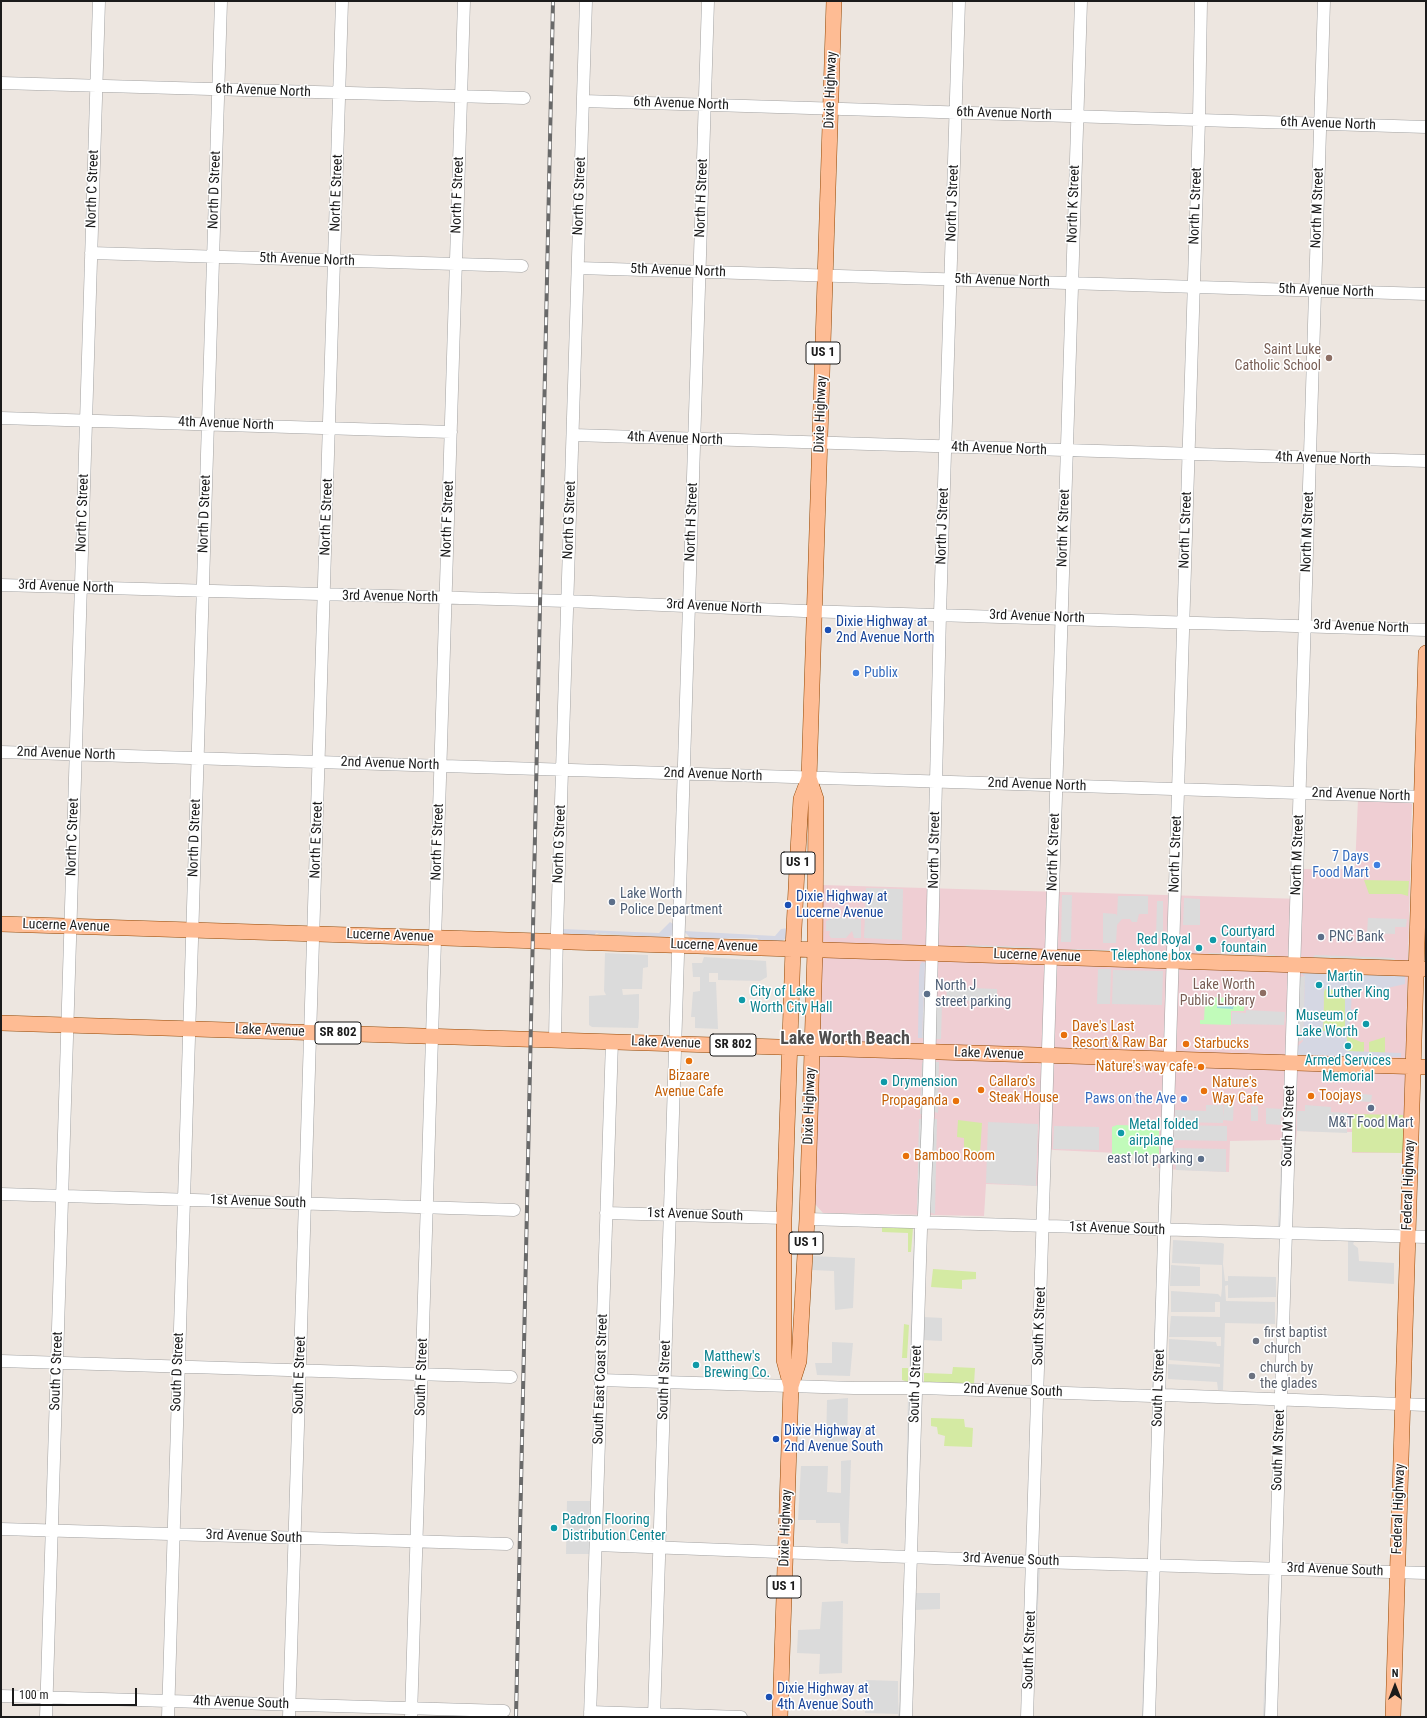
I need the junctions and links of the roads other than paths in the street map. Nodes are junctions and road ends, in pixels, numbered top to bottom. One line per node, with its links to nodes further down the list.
1 (99, 1): 13 (street, North C Street)
2 (221, 1): 14 (street, North D Street)
3 (342, 1): 15 (street, North E Street)
4 (464, 1): 16 (street, North F Street)
5 (586, 1): 18 (street, North G Street)
6 (708, 1): 19 (street, North H Street)
7 (834, 1): 20 (main road, Dixie Highway / US 1)
8 (959, 1): 21 (street, North J Street)
9 (1081, 1): 22 (street, North K Street)
10 (1201, 1): 23 (street, North L Street)
11 (1324, 1): 24 (street, North M Street)
12 (1, 83): 13 (street, 6th Avenue North)
13 (96, 86): 14 (street, 6th Avenue North); 26 (street, North C Street)
14 (218, 89): 15 (street, 6th Avenue North); 27 (street, North D Street)
15 (340, 93): 16 (street, 6th Avenue North); 28 (street, North E Street)
16 (461, 97): 17 (street, 6th Avenue North); 29 (street, North F Street)
17 (524, 98)
18 (583, 101): 19 (street, 6th Avenue North); 31 (street, North G Street)
19 (705, 104): 20 (street, 6th Avenue North); 32 (street, North H Street)
20 (830, 107): 21 (street, 6th Avenue North); 33 (main road, Dixie Highway / US 1)
21 (956, 112): 22 (street, 6th Avenue North); 34 (street, North J Street)
22 (1077, 116): 23 (street, 6th Avenue North); 35 (street, North K Street)
23 (1199, 120): 24 (street, 6th Avenue North); 36 (street, North L Street)
24 (1320, 124): 25 (street, 6th Avenue North); 37 (street, North M Street)
25 (1426, 127)
26 (91, 253): 27 (street, 5th Avenue North); 40 (street, North C Street)
27 (213, 257): 28 (street, 5th Avenue North); 41 (street, North D Street)
28 (334, 260): 29 (street, 5th Avenue North); 42 (street, North E Street)
29 (456, 264): 30 (street, 5th Avenue North); 43 (street, North F Street)
30 (522, 266)
31 (578, 268): 32 (street, 5th Avenue North); 44 (street, North G Street)
32 (700, 272): 33 (street, 5th Avenue North); 45 (street, North H Street)
33 (825, 276): 34 (street, 5th Avenue North); 46 (main road, Dixie Highway / US 1)
34 (950, 280): 35 (street, 5th Avenue North); 47 (street, North J Street)
35 (1072, 283): 36 (street, 5th Avenue North); 48 (street, North K Street)
36 (1194, 287): 37 (street, 5th Avenue North); 49 (street, North L Street)
37 (1315, 291): 38 (street, 5th Avenue North); 50 (street, North M Street)
38 (1426, 294)
39 (1, 418): 40 (street, 4th Avenue North)
40 (86, 420): 41 (street, 4th Avenue North); 53 (street, North C Street)
41 (208, 424): 42 (street, 4th Avenue North); 54 (street, North D Street)
42 (329, 428): 43 (street, 4th Avenue North); 55 (street, North E Street)
43 (451, 432): 56 (street, North F Street)
44 (573, 435): 45 (street, 4th Avenue North); 57 (street, North G Street)
45 (694, 439): 46 (street, 4th Avenue North); 58 (street, North H Street)
46 (820, 443): 47 (street, 4th Avenue North); 59 (main road, Dixie Highway / US 1)
47 (945, 447): 48 (street, 4th Avenue North); 60 (street, North J Street)
48 (1067, 451): 49 (street, 4th Avenue North); 61 (street, North K Street)
49 (1188, 454): 50 (street, 4th Avenue North); 62 (street, North L Street)
50 (1310, 458): 51 (street, 4th Avenue North); 63 (street, North M Street)
51 (1426, 461)
52 (1, 585): 53 (street, 3rd Avenue North)
53 (81, 588): 54 (street, 3rd Avenue North); 67 (street, North C Street)
54 (203, 591): 55 (street, 3rd Avenue North); 68 (street, North D Street)
55 (324, 595): 56 (street, 3rd Avenue North); 69 (street, North E Street)
56 (446, 598): 57 (street, 3rd Avenue North); 70 (street, North F Street)
57 (567, 601): 58 (street, 3rd Avenue North); 71 (street, North G Street)
58 (689, 605): 59 (street, 3rd Avenue North); 72 (street, North H Street)
59 (814, 611): 60 (street, 3rd Avenue North); 73 (main road, Dixie Highway / US 1)
60 (940, 614): 61 (street, 3rd Avenue North); 74 (street, North J Street)
61 (1062, 618): 62 (street, 3rd Avenue North); 75 (street, North K Street)
62 (1183, 622): 63 (street, 3rd Avenue North); 76 (street, North L Street)
63 (1305, 626): 64 (street, 3rd Avenue North); 77 (street, North M Street)
64 (1426, 630)
65 (1426, 653): 78 (main road, Federal Highway)
66 (1, 752): 67 (street, 2nd Avenue North)
67 (76, 755): 68 (street, 2nd Avenue North); 80 (street, North C Street)
68 (197, 758): 69 (street, 2nd Avenue North); 81 (street, North D Street)
69 (319, 762): 70 (street, 2nd Avenue North); 82 (street, North E Street)
70 (441, 766): 71 (street, 2nd Avenue North); 83 (street, North F Street)
71 (563, 769): 72 (street, 2nd Avenue North); 84 (street, North G Street)
72 (684, 774): 73 (street, 2nd Avenue North); 85 (street, North H Street)
73 (809, 778): 74 (street, 2nd Avenue North); 86 (main road, Dixie Highway / US 1); 87 (main road, Dixie Highway / US 1)
74 (937, 782): 75 (street, 2nd Avenue North); 88 (street, North J Street)
75 (1056, 785): 76 (street, 2nd Avenue North); 89 (street, North K Street)
76 (1178, 789): 77 (street, 2nd Avenue North); 90 (street, North L Street)
77 (1300, 793): 78 (street, 2nd Avenue North); 91 (street, North M Street)
78 (1424, 797): 92 (main road, Federal Highway)
79 (1, 924): 80 (main road, Lucerne Avenue)
80 (70, 926): 81 (main road, Lucerne Avenue); 94 (street, North C Street)
81 (192, 930): 82 (main road, Lucerne Avenue); 95 (street, North D Street)
82 (314, 933): 83 (main road, Lucerne Avenue); 96 (street, North E Street)
83 (435, 937): 84 (main road, Lucerne Avenue); 97 (street, North F Street)
84 (557, 941): 85 (main road, Lucerne Avenue); 98 (street, North G Street)
85 (678, 945): 86 (main road, Lucerne Avenue); 100 (street, North H Street)
86 (793, 949): 87 (main road, Lucerne Avenue); 101 (main road, Dixie Highway / US 1)
87 (815, 950): 88 (main road, Lucerne Avenue); 102 (main road, Dixie Highway / US 1)
88 (933, 952): 89 (main road, Lucerne Avenue); 103 (street, North J Street)
89 (1051, 956): 90 (main road, Lucerne Avenue); 104 (street, North K Street)
90 (1173, 960): 91 (main road, Lucerne Avenue); 105 (street, North L Street)
91 (1294, 964): 92 (main road, Lucerne Avenue); 106 (street, North M Street)
92 (1421, 969): 107 (main road, Federal Highway)
93 (1, 1023): 94 (main road, Lake Avenue / SR 802)
94 (67, 1025): 95 (main road, Lake Avenue / SR 802); 109 (street, South C Street)
95 (189, 1028): 96 (main road, Lake Avenue / SR 802); 110 (street, South D Street)
96 (310, 1032): 97 (main road, Lake Avenue / SR 802); 111 (street, South E Street)
97 (432, 1036): 98 (main road, Lake Avenue / SR 802); 112 (street, South F Street)
98 (555, 1039): 99 (main road, Lake Avenue / SR 802)
99 (612, 1041): 100 (main road, Lake Avenue / SR 802); 114 (street, South East Coast Street)
100 (675, 1044): 101 (main road, Lake Avenue / SR 802); 115 (street, South H Street)
101 (790, 1048): 102 (main road, Lake Avenue / SR 802); 116 (main road, Dixie Highway / US 1)
102 (812, 1048): 103 (main road, Lake Avenue / SR 802); 117 (main road, Dixie Highway / US 1)
103 (930, 1052): 104 (main road, Lake Avenue / SR 802); 118 (street, South J Street)
104 (1048, 1056): 105 (main road, Lake Avenue / SR 802); 119 (street, South K Street)
105 (1170, 1059): 106 (main road, Lake Avenue / SR 802); 120 (street, South L Street)
106 (1291, 1062): 107 (main road, Lake Avenue / SR 802); 121 (street, South M Street)
107 (1420, 1067): 122 (main road, Federal Highway)
108 (1, 1194): 109 (street, 1st Avenue South)
109 (62, 1196): 110 (street, 1st Avenue South); 125 (street, South C Street)
110 (184, 1200): 111 (street, 1st Avenue South); 126 (street, South D Street)
111 (305, 1203): 112 (street, 1st Avenue South); 127 (street, South E Street)
112 (427, 1207): 113 (street, 1st Avenue South); 128 (street, South F Street)
113 (514, 1210)
114 (606, 1213): 115 (street, 1st Avenue South); 130 (street, South East Coast Street)
115 (670, 1215): 116 (street, 1st Avenue South); 131 (street, South H Street)
116 (784, 1218): 132 (main road, Dixie Highway / US 1)
117 (807, 1219): 118 (street, 1st Avenue South); 132 (main road, Dixie Highway / US 1)
118 (922, 1222): 119 (street, 1st Avenue South); 133 (street, South J Street)
119 (1043, 1226): 120 (street, 1st Avenue South); 134 (street, South K Street)
120 (1164, 1230): 121 (street, 1st Avenue South); 135 (street, South L Street)
121 (1286, 1234): 122 (street, 1st Avenue South); 136 (street, South M Street)
122 (1407, 1237): 123 (street, 1st Avenue South); 137 (main road, Federal Highway)
123 (1426, 1237)
124 (1, 1361): 125 (street)
125 (57, 1363): 126 (street); 140 (street, South C Street)
126 (178, 1367): 127 (street); 141 (street, South D Street)
127 (300, 1370): 128 (street); 142 (street, South E Street)
128 (422, 1374): 129 (street); 143 (street, South F Street)
129 (511, 1377)
130 (600, 1380): 131 (street, 2nd Avenue South); 145 (street, South East Coast Street)
131 (665, 1382): 132 (street, 2nd Avenue South); 146 (street, South H Street)
132 (791, 1386): 133 (street, 2nd Avenue South); 147 (main road, Dixie Highway / US 1)
133 (915, 1389): 134 (street, 2nd Avenue South); 148 (street, South J Street)
134 (1037, 1392): 135 (street, 2nd Avenue South); 149 (street, South K Street)
135 (1159, 1396): 136 (street, 2nd Avenue South); 150 (street, South L Street)
136 (1280, 1400): 137 (street, 2nd Avenue South); 151 (street, South M Street)
137 (1402, 1403): 138 (street, 2nd Avenue South); 152 (main road, Federal Highway)
138 (1426, 1405)
139 (1, 1529): 140 (street, 3rd Avenue South)
140 (52, 1531): 141 (street, 3rd Avenue South); 155 (street, South C Street)
141 (173, 1534): 142 (street, 3rd Avenue South); 156 (street, South D Street)
142 (295, 1538): 143 (street, 3rd Avenue South); 157 (street, South E Street)
143 (416, 1542): 144 (street, 3rd Avenue South); 159 (street, South F Street)
144 (507, 1544)
145 (596, 1545): 146 (street, 3rd Avenue South); 160 (street, South East Coast Street)
146 (660, 1547): 147 (street, 3rd Avenue South); 161 (street, South H Street)
147 (785, 1552): 148 (street, 3rd Avenue South); 166 (main road, Dixie Highway / US 1)
148 (911, 1556): 149 (street, 3rd Avenue South); 167 (street, South J Street)
149 (1032, 1561): 150 (street, 3rd Avenue South); 168 (street, South K Street)
150 (1154, 1565): 151 (street, 3rd Avenue South); 169 (street, South L Street)
151 (1276, 1568): 152 (street, 3rd Avenue South); 170 (street, South M Street)
152 (1397, 1572): 153 (street, 3rd Avenue South); 171 (main road, Federal Highway)
153 (1426, 1573)
154 (1, 1696): 155 (street, 4th Avenue South)
155 (46, 1697): 156 (street, 4th Avenue South); 162 (street, South C Street)
156 (168, 1701): 157 (street, 4th Avenue South); 163 (street, South D Street)
157 (290, 1705): 159 (street, 4th Avenue South); 164 (street, South E Street)
158 (504, 1711): 159 (street, 4th Avenue South)
159 (411, 1713)
160 (590, 1715): 161 (street)
161 (654, 1715): 165 (street)
162 (46, 1717)
163 (168, 1717)
164 (289, 1717)
165 (741, 1717)
166 (780, 1717)
167 (906, 1717)
168 (1027, 1717)
169 (1149, 1717)
170 (1271, 1717)
171 (1393, 1717)

